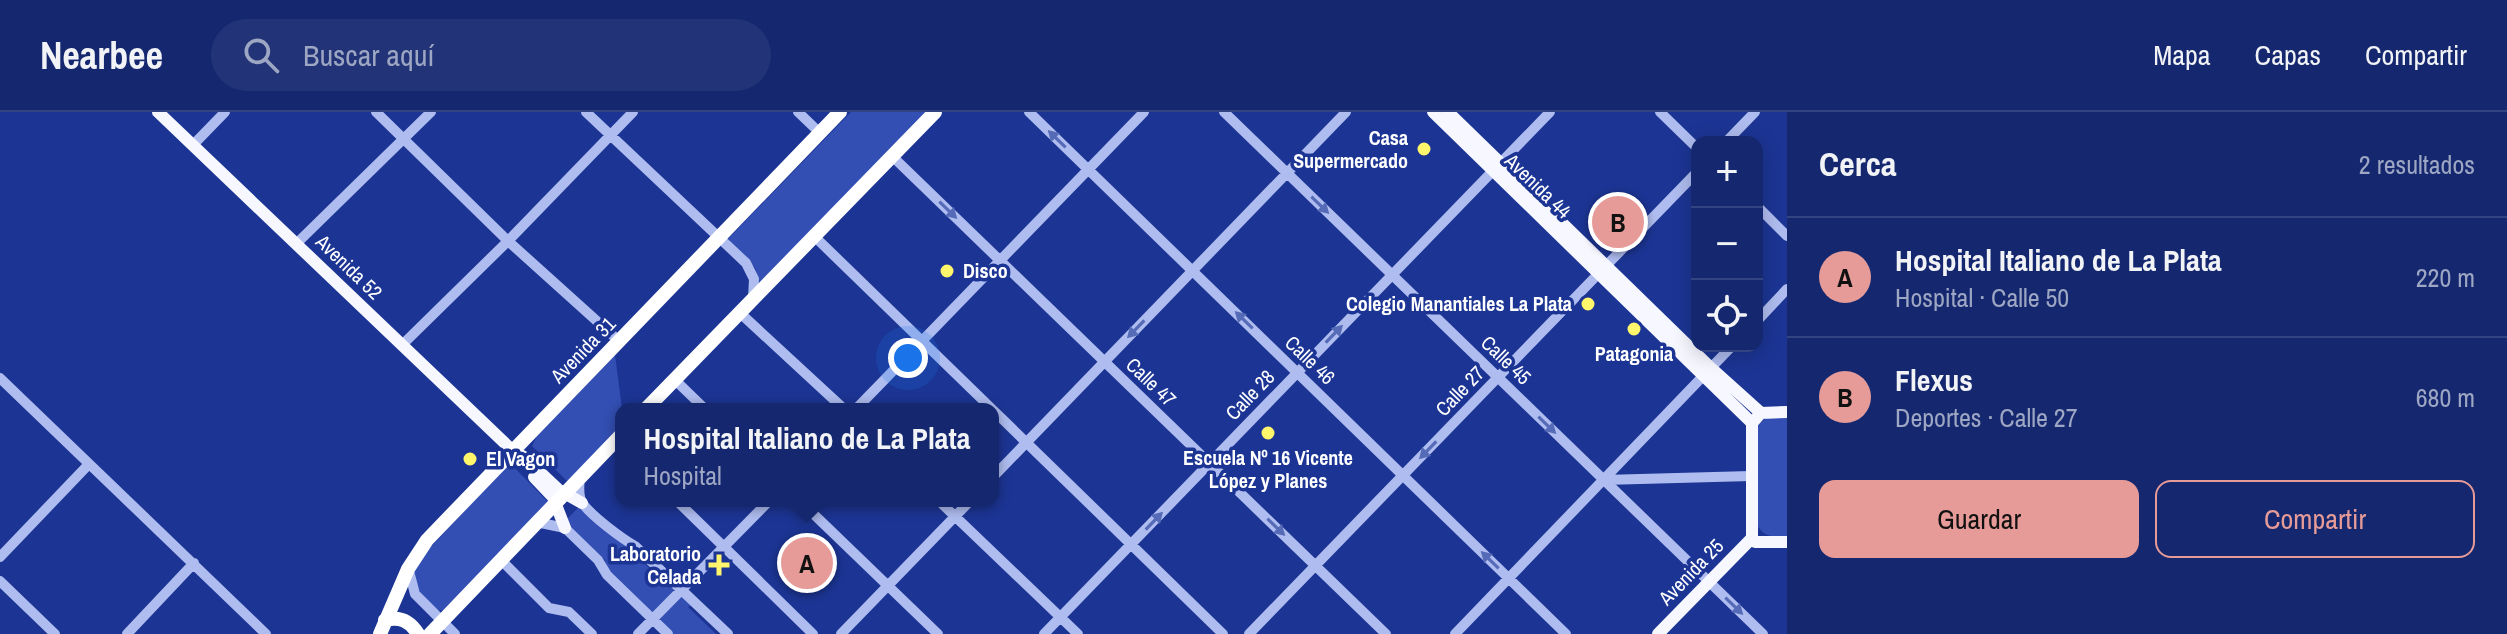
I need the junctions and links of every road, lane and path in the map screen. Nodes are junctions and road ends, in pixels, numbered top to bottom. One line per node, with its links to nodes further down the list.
1 (158, 112): 24 (main road, Avenida 52)
2 (225, 112): 24 (street)
3 (376, 112): 22 (street)
4 (431, 112): 22 (street)
5 (586, 112): 20 (street)
6 (633, 112): 20 (street)
7 (798, 112): 19 (street)
8 (840, 112): 19 (highway, Avenida 31)
9 (935, 112): 25 (highway)
10 (1029, 112): 27 (street, Calle 46, one-way to 10)
11 (1144, 112): 27 (street)
12 (1224, 112): 28 (street, Calle 45)
13 (1346, 112): 28 (street)
14 (1433, 112): 26 (main road, Avenida 44)
15 (1448, 112): 26 (main road, Avenida 44)
16 (1550, 112): 26 (street, Calle 28)
17 (1660, 112): 23 (street)
18 (1755, 112): 21 (street)
19 (820, 133): 33 (highway, Avenida 31)
20 (610, 136): 33 (street); 34 (street)
21 (1732, 136)
22 (404, 139): 34 (street); 35 (street)
23 (1691, 142)
24 (193, 145): 35 (main road, Avenida 52)
25 (892, 156): 31 (highway); 36 (street, Calle 47, one-way to 36)
26 (1498, 168): 37 (main road, Avenida 44); 39 (street, Calle 28)
27 (1089, 169): 36 (street); 38 (street, Calle 46)
28 (1287, 173): 38 (street); 39 (street, Calle 45, one-way to 39)
29 (1691, 178): 37 (street, Calle 27)
30 (1759, 208): 32 (street)
31 (814, 236): 41 (highway); 45 (street)
32 (1787, 236)
33 (720, 238): 41 (street); 44 (highway, Avenida 31)
34 (508, 241): 44 (street); 46 (street)
35 (296, 244): 46 (main road, Avenida 52)
36 (1000, 261): 45 (street); 48 (street, Calle 47)
37 (1603, 269): 49 (main road, Avenida 44); 52 (street, Calle 27)
38 (1193, 271): 48 (street, one-way to 48); 50 (street, Calle 46, one-way to 38)
39 (1391, 274): 50 (street, Calle 28, one-way to 39); 52 (street, Calle 45)
40 (1787, 289): 43 (street)
41 (753, 299): 42 (highway)
42 (739, 312): 53 (highway); 56 (street)
43 (1763, 315)
44 (619, 341): 64 (highway, Avenida 31)
45 (922, 341): 57 (street); 58 (street)
46 (402, 345): 64 (main road, Avenida 52)
47 (1726, 352): 49 (street)
48 (1105, 362): 62 (street); 65 (street, Calle 47)
49 (1708, 371): 61 (main road, Avenida 44); 71 (street)
50 (1297, 372): 65 (street, Calle 28); 68 (street, Calle 46)
51 (0, 378): 66 (street)
52 (1498, 378): 68 (street, Calle 27, one-way to 68); 71 (street, Calle 45, one-way to 71)
53 (674, 379): 54 (highway); 55 (street)
54 (652, 403)
55 (699, 403)
56 (838, 403)
57 (862, 403)
58 (985, 403)
59 (1787, 412): 61 (main road)
60 (999, 417): 62 (street)
61 (1757, 418): 70 (main road)
62 (1026, 443): 67 (street); 84 (street)
63 (615, 445): 69 (highway)
64 (513, 451): 72 (main road, Avenida 52); 90 (highway, Avenida 31)
65 (1209, 463): 84 (street, Calle 28, one-way to 65); 89 (street, Calle 47, one-way to 89)
66 (89, 464): 86 (street); 88 (street)
67 (999, 471)
68 (1403, 475): 89 (street, Calle 27); 91 (street, Calle 46, one-way to 68)
69 (580, 476): 72 (highway); 73 (street)
70 (1751, 476): 71 (street); 82 (main road)
71 (1603, 480): 91 (street); 93 (street, Calle 45)
72 (560, 498): 73 (main road, Avenida 52); 80 (highway); 81 (main road, Avenida 52)
73 (582, 503): 81 (main road); 95 (street, Avenida 52)
74 (683, 507): 85 (street)
75 (763, 507): 85 (street)
76 (806, 507): 94 (street)
77 (945, 507): 79 (street)
78 (964, 507): 79 (street)
79 (955, 516): 94 (street); 96 (street)
80 (536, 522): 81 (street); 87 (highway)
81 (565, 528): 97 (street, Avenida 52)
82 (1754, 540): 83 (main road); 93 (main road, Avenida 25)
83 (1787, 542)
84 (1131, 544): 96 (street, Calle 28); 115 (street)
85 (723, 546): 95 (street); 110 (street)
86 (0, 557)
87 (500, 559): 98 (highway); 106 (street)
88 (194, 563): 101 (street); 102 (street)
89 (1315, 566): 116 (street, Calle 27); 117 (street, Calle 47)
90 (408, 569): 98 (street); 99 (highway, Avenida 31)
91 (1509, 578): 118 (street); 119 (street, Calle 46)
92 (0, 581): 100 (street)
93 (1710, 583): 120 (main road, Avenida 25); 121 (street, Calle 45, one-way to 121)
94 (888, 586): 111 (street); 112 (street)
95 (682, 589): 97 (street); 109 (street, Avenida 52)
96 (1061, 617): 113 (street, Calle 28); 114 (street)
97 (652, 619): 107 (street); 108 (street, Avenida 52)
98 (441, 621): 104 (highway); 105 (street)
99 (383, 627): 103 (highway)
100 (55, 634)
101 (127, 634)
102 (266, 634)
103 (418, 634)
104 (430, 634)
105 (455, 634)
106 (592, 634)
107 (638, 634)
108 (668, 634)
109 (728, 634)
110 (813, 634)
111 (841, 634)
112 (938, 634)
113 (1044, 634)
114 (1078, 634)
115 (1223, 634)
116 (1249, 634)
117 (1386, 634)
118 (1455, 634)
119 (1566, 634)
120 (1661, 634)
121 (1763, 634)

